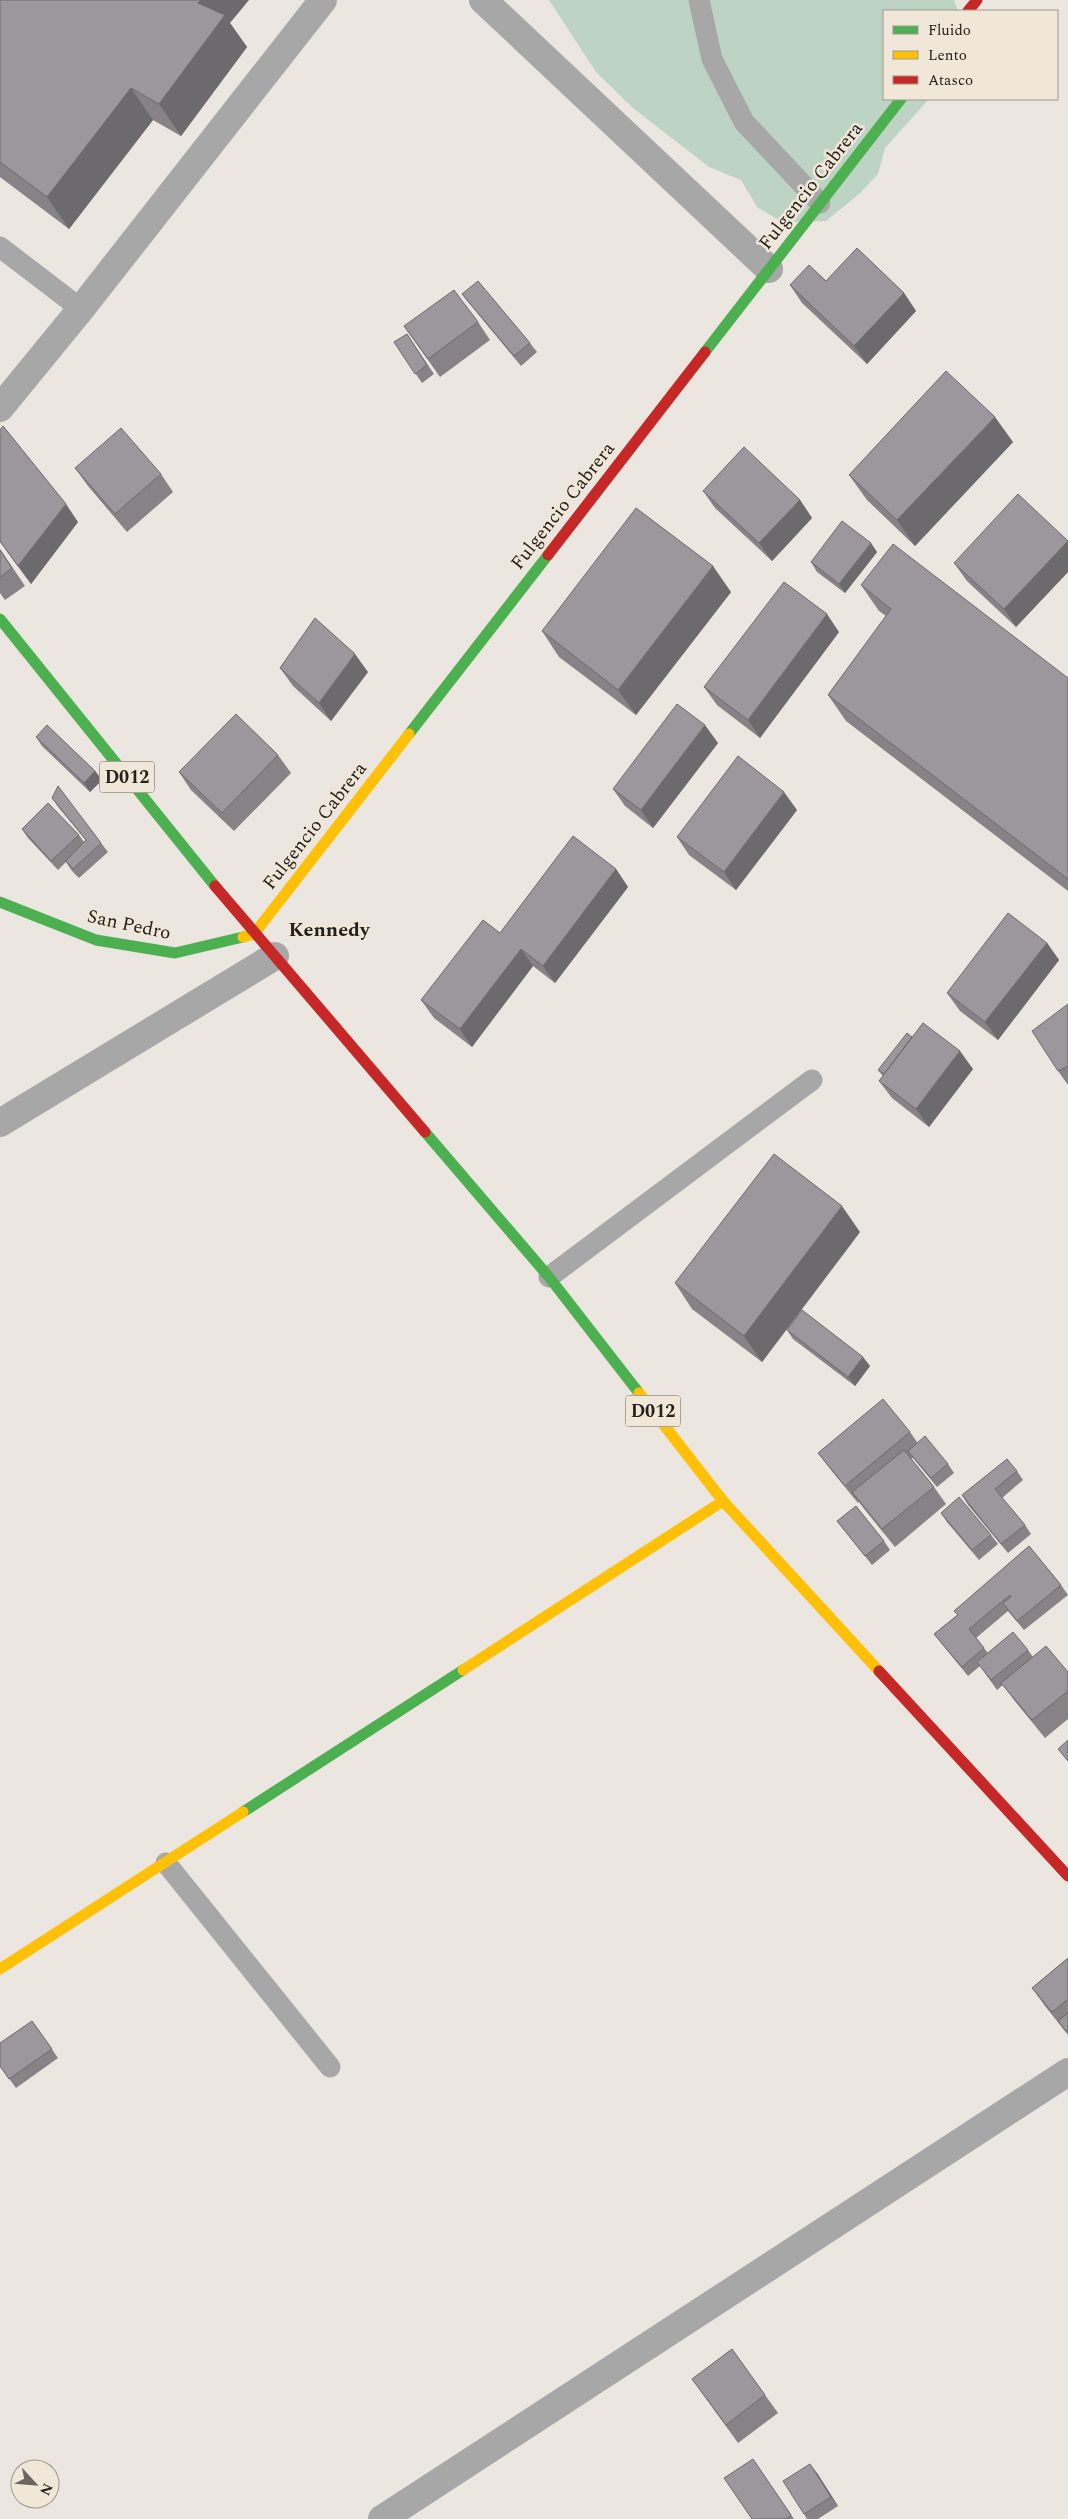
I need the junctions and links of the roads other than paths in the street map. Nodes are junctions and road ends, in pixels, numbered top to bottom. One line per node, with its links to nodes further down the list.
1 (323, 0): 10 (street)
2 (482, 0): 9 (street)
3 (699, 0): 7 (lane)
4 (977, 0): 5 (main road)
5 (969, 10)
6 (900, 100): 7 (main road, Fulgencio Cabrera)
7 (820, 203): 9 (main road, Fulgencio Cabrera)
8 (0, 247): 10 (lane)
9 (769, 269): 14 (main road, Fulgencio Cabrera)
10 (81, 309): 11 (street)
11 (0, 408)
12 (0, 619): 14 (main road, D012)
13 (0, 902): 14 (main road, San Pedro)
14 (254, 934): 15 (main road, D012)
15 (275, 956): 17 (street); 18 (main road, D012)
16 (812, 1080): 18 (lane)
17 (0, 1123)
18 (548, 1277): 19 (main road, D012)
19 (723, 1501): 20 (main road); 21 (main road, D012)
20 (166, 1863): 22 (main road); 23 (lane)
21 (1068, 1876)
22 (0, 1969)
23 (330, 2068)
24 (1068, 2072): 25 (street)
25 (382, 2519)

